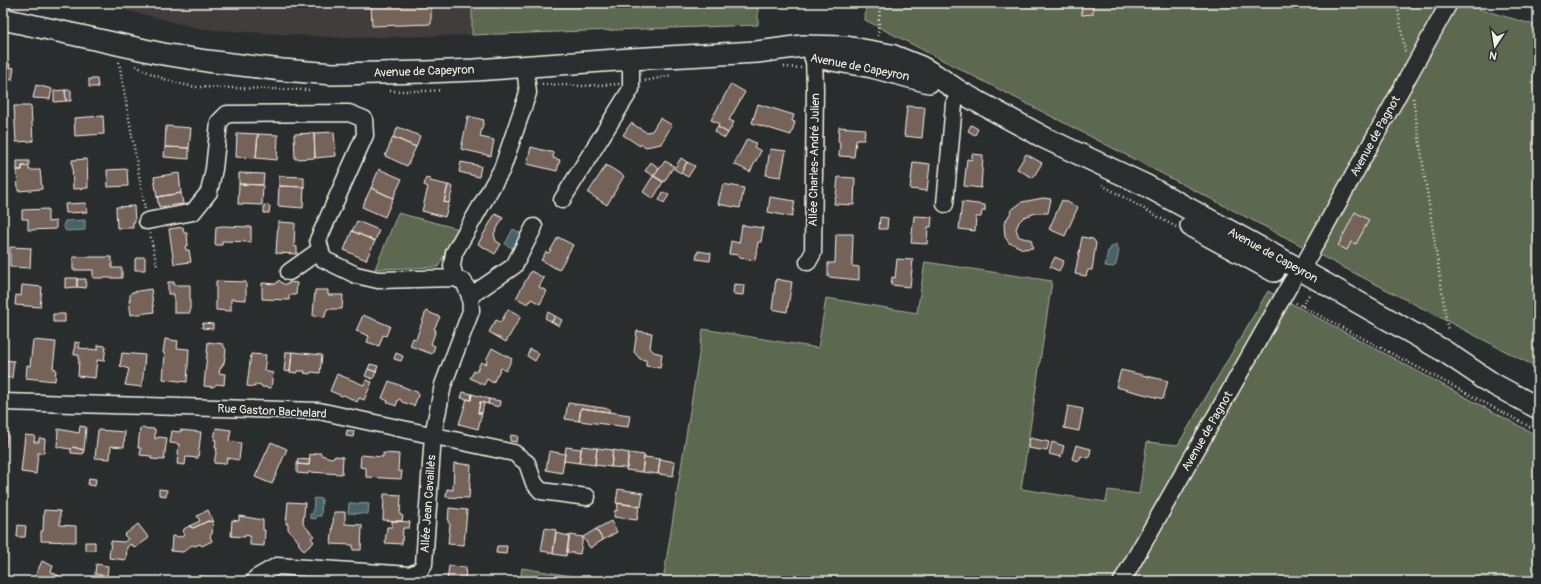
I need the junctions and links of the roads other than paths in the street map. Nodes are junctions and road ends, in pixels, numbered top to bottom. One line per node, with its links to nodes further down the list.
1 (1449, 3): 18 (street, Avenue de Pagnot)
2 (3, 5): 4 (main road, Avenue de Capeyron)
3 (3, 19): 4 (main road, Avenue de Capeyron)
4 (94, 38): 8 (main road, Avenue de Capeyron)
5 (757, 52): 6 (main road, Avenue de Capeyron); 7 (main road, Avenue de Capeyron); 9 (main road, Avenue de Capeyron)
6 (814, 57): 9 (main road, Avenue de Capeyron); 15 (street, Allée Charles-André Julien)
7 (631, 58): 8 (main road, Avenue de Capeyron); 10 (street)
8 (525, 67): 17 (street)
9 (960, 92): 11 (street); 18 (main road, Avenue de Capeyron)
10 (562, 200)
11 (945, 204)
12 (147, 221): 14 (street)
13 (534, 227): 19 (street)
14 (320, 250): 16 (street); 17 (street)
15 (808, 262)
16 (289, 272)
17 (455, 278): 19 (street)
18 (1294, 283): 21 (main road, Avenue de Capeyron); 25 (street, Avenue de Pagnot)
19 (470, 296): 22 (street, Allée Jean Cavaillès)
20 (3, 402): 22 (street, Rue Gaston Bachelard)
21 (1538, 408)
22 (433, 435): 23 (street, Rue Gaston Bachelard); 24 (street, Allée Jean Cavaillès)
23 (587, 497)
24 (256, 578)
25 (1122, 581)

